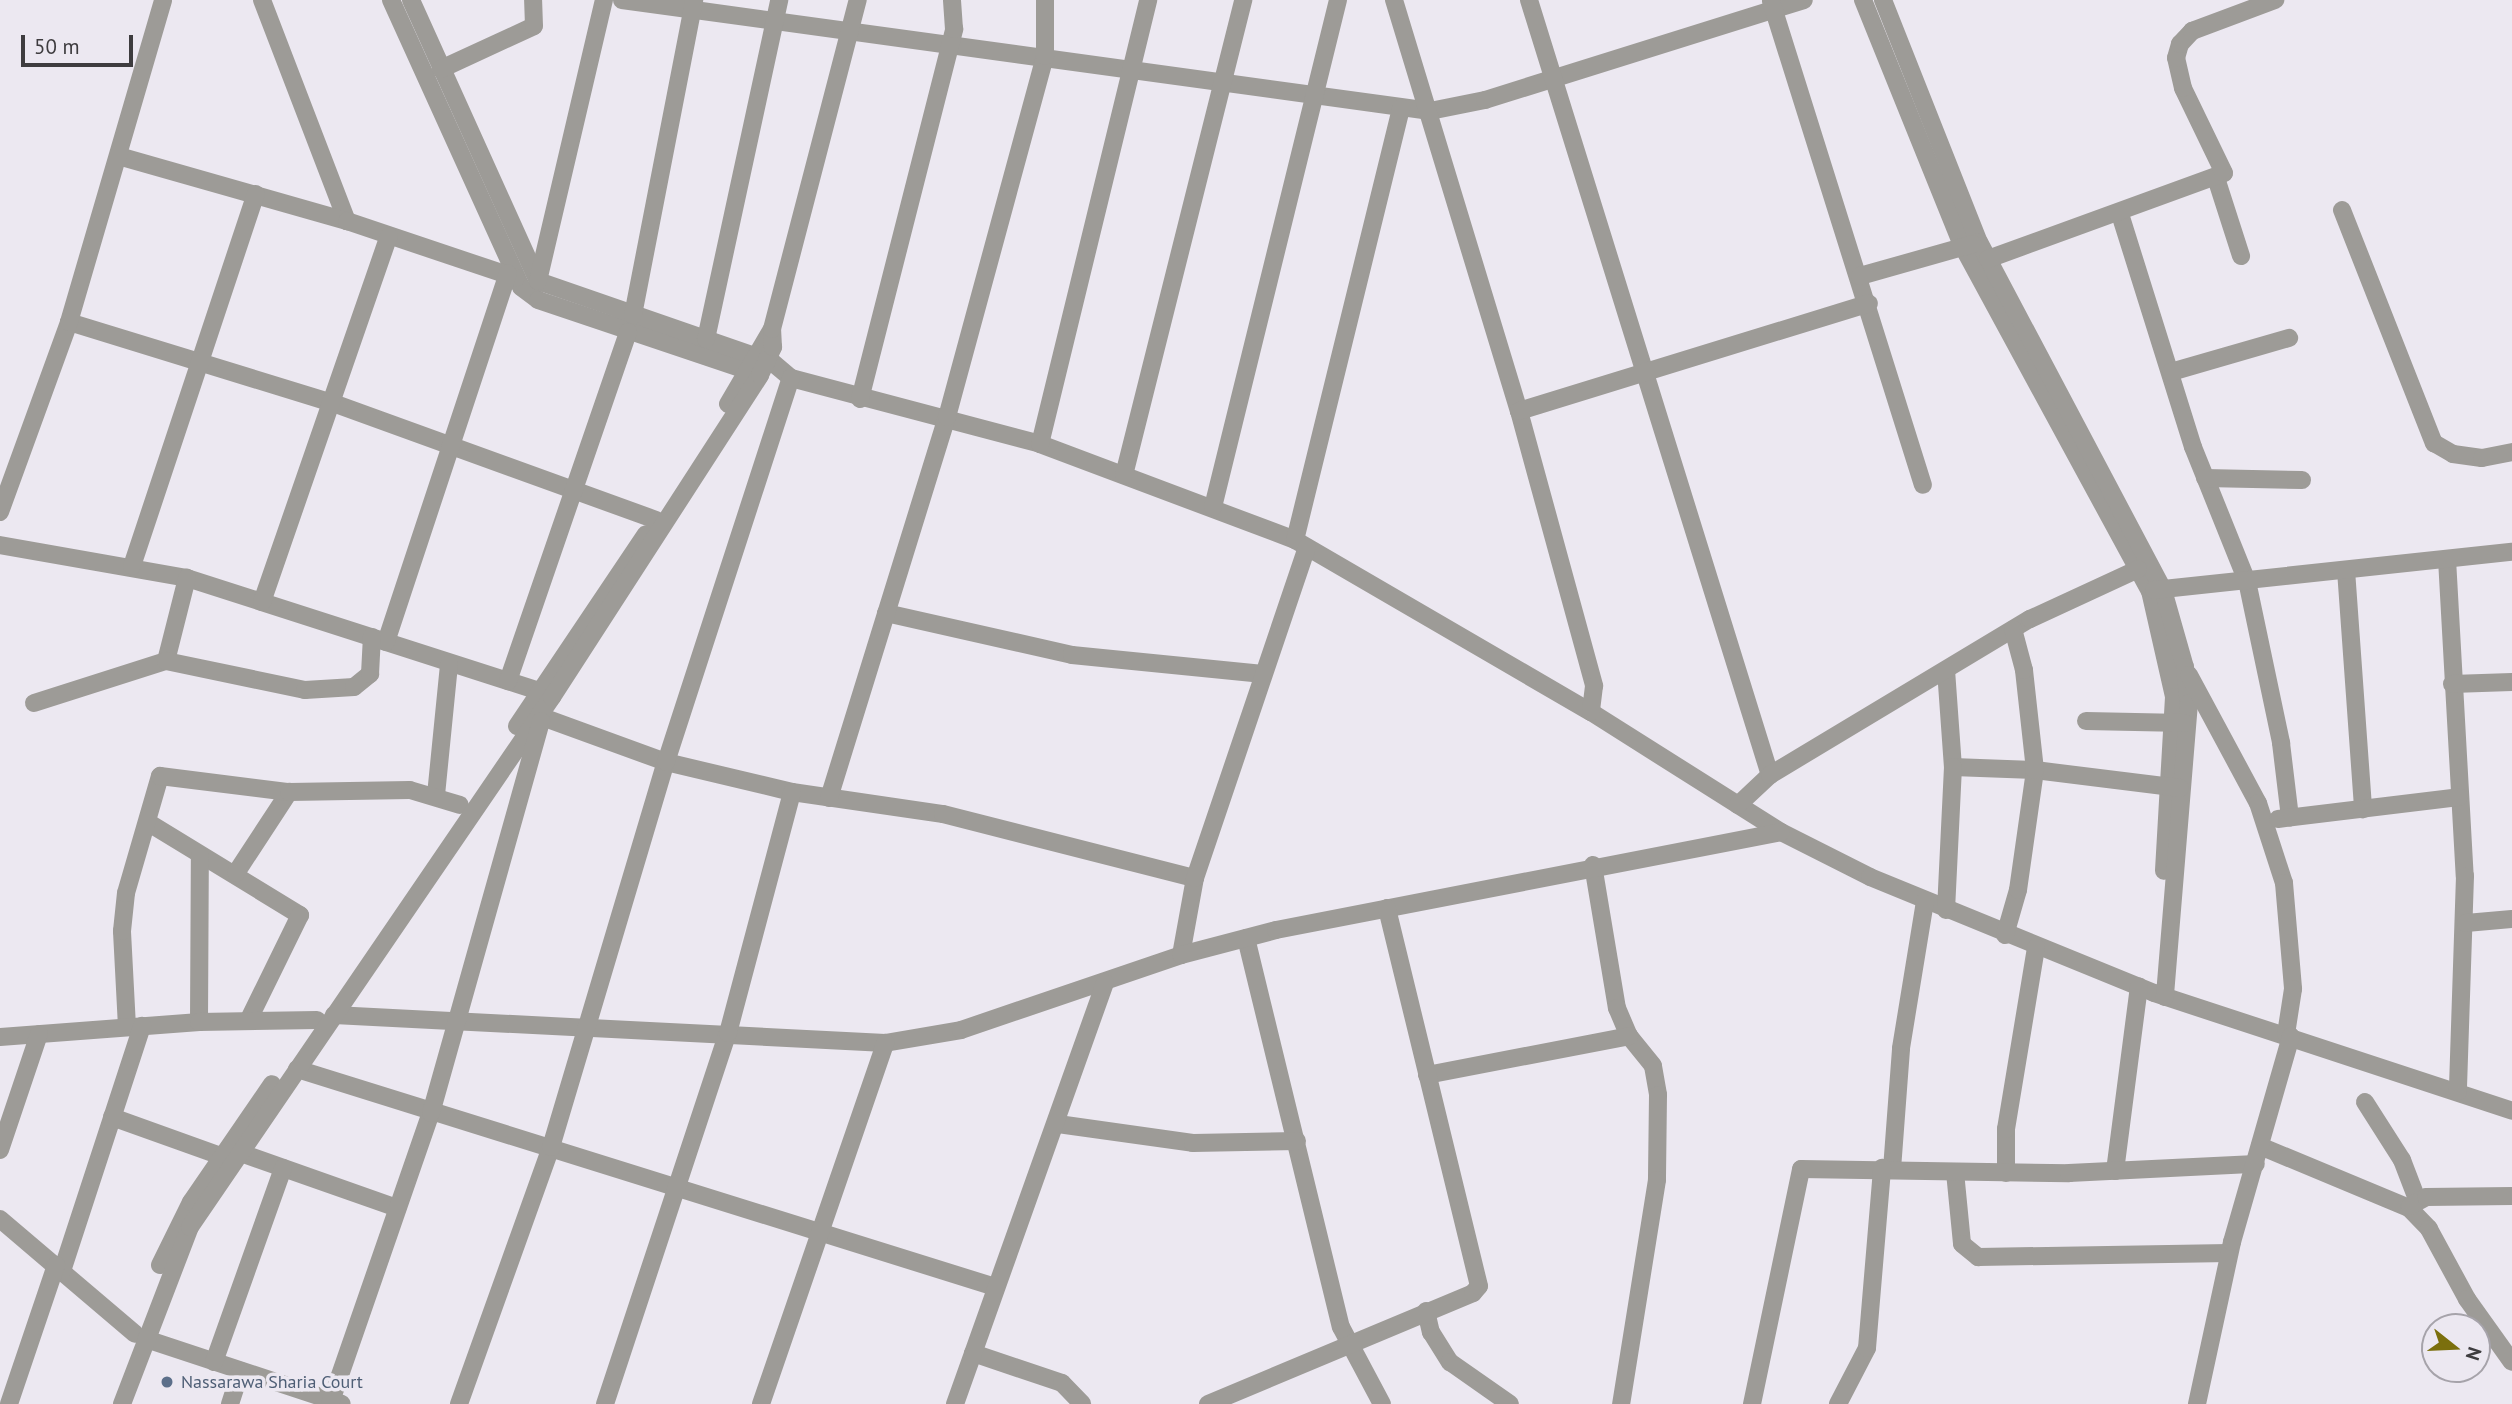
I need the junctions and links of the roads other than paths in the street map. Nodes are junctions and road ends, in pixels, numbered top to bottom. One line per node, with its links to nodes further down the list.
1 (163, 0): 34 (street)
2 (262, 0): 39 (street)
3 (391, 0): 44 (street)
4 (411, 0): 27 (street)
5 (533, 0): 27 (street)
6 (604, 0): 46 (street)
7 (622, 0): 21 (street)
8 (779, 0): 23 (street)
9 (858, 0): 24 (street)
10 (952, 0): 25 (street)
11 (1045, 0): 26 (street)
12 (1148, 0): 28 (street)
13 (1243, 0): 30 (street)
14 (1338, 0): 31 (street)
15 (1394, 0): 33 (street)
16 (1529, 0): 29 (street)
17 (1804, 0): 22 (street)
18 (1863, 0): 41 (street)
19 (1883, 0): 41 (street)
20 (2275, 0): 35 (street)
21 (693, 5): 23 (street); 49 (street)
22 (1773, 6): 29 (street); 45 (street)
23 (776, 22): 24 (street); 51 (street)
24 (850, 33): 25 (street); 53 (street)
25 (947, 46): 26 (street); 57 (street)
26 (1045, 56): 28 (street); 60 (street)
27 (441, 69): 46 (street)
28 (1131, 71): 30 (street); 61 (street)
29 (1554, 79): 33 (street); 55 (street)
30 (1223, 83): 31 (street); 64 (street)
31 (1315, 95): 32 (street); 69 (street)
32 (1401, 108): 33 (street); 72 (street)
33 (1430, 111): 59 (street)
34 (122, 157): 36 (street); 48 (street)
35 (2216, 178): 38 (street); 42 (street)
36 (256, 194): 39 (street); 52 (street)
37 (2342, 210): 63 (street)
38 (2120, 214): 43 (street); 54 (street)
39 (347, 221): 40 (street)
40 (389, 236): 44 (street); 58 (street)
41 (1971, 244): 43 (street); 45 (street); 77 (street)
42 (2241, 256)
43 (1988, 258): 81 (street)
44 (512, 276): 49 (street); 62 (street)
45 (1860, 276): 47 (street)
46 (538, 281): 49 (street)
47 (1869, 303): 55 (street); 67 (street)
48 (69, 322): 52 (street); 70 (street)
49 (631, 323): 51 (street); 53 (street); 68 (street)
50 (2289, 338): 54 (street)
51 (706, 339): 53 (street)
52 (203, 362): 58 (street); 76 (street)
53 (757, 365): 56 (street); 71 (street); 97 (street)
54 (2171, 372): 65 (street)
55 (1643, 373): 59 (street); 103 (street)
56 (788, 376): 57 (street); 100 (street)
57 (860, 398): 60 (street)
58 (333, 403): 62 (street); 82 (street)
59 (1520, 411): 96 (street)
60 (947, 417): 61 (street); 83 (street)
61 (1040, 444): 64 (street)
62 (452, 447): 68 (street); 85 (street)
63 (2512, 452)
64 (1124, 475): 69 (street)
65 (2205, 478): 66 (street); 80 (street)
66 (2302, 480)
67 (1923, 485)
68 (575, 491): 71 (street); 91 (street)
69 (1213, 507): 72 (street)
70 (0, 512)
71 (656, 520): 94 (street)
72 (1301, 544): 90 (street); 96 (street)
73 (0, 545): 76 (street)
74 (2512, 552): 75 (street)
75 (2447, 559): 78 (street); 93 (street)
76 (132, 566): 79 (street)
77 (2138, 569): 81 (street); 84 (street)
78 (2346, 570): 80 (street); 112 (street)
79 (187, 578): 82 (street); 86 (street)
80 (2247, 581): 81 (street); 113 (street)
81 (2157, 590): 88 (street); 99 (street)
82 (262, 602): 85 (street)
83 (887, 613): 90 (street); 109 (street)
84 (2014, 629): 89 (street); 102 (street)
85 (379, 640): 86 (street); 87 (street)
86 (166, 661): 95 (street)
87 (449, 665): 91 (street); 107 (street)
88 (2185, 667): 99 (street); 114 (street)
89 (1946, 670): 101 (street); 103 (street)
90 (1263, 674): 120 (street)
91 (508, 681): 94 (street)
92 (2512, 682): 93 (street)
93 (2452, 684): 108 (street)
94 (540, 691): 97 (street)
95 (34, 703)
96 (1591, 712): 111 (street)
97 (536, 715): 100 (street); 110 (street); 132 (street); 133 (street)
98 (2086, 721): 99 (street)
99 (2181, 722): 104 (street)
100 (666, 762): 106 (street); 136 (street)
101 (1953, 767): 102 (street); 123 (street)
102 (2035, 771): 104 (street); 126 (street)
103 (1770, 775): 111 (street)
104 (2177, 788): 131 (street)
105 (289, 792): 107 (street); 115 (street); 119 (street)
106 (792, 792): 109 (street); 138 (street)
107 (436, 795): 110 (street)
108 (2459, 797): 112 (street); 125 (street)
109 (829, 798): 120 (street)
110 (460, 805): 133 (street)
111 (1738, 805): 116 (street)
112 (2362, 809): 113 (street)
113 (2290, 817): 114 (street)
114 (2265, 821): 140 (street)
115 (149, 823): 117 (street); 137 (street)
116 (1781, 832): 118 (street); 121 (street)
117 (201, 856): 119 (street); 135 (street)
118 (1593, 865): 122 (street); 141 (street)
119 (236, 873): 134 (street)
120 (1195, 878): 129 (street)
121 (1925, 901): 123 (street); 159 (street)
122 (1387, 908): 127 (street); 145 (street)
123 (1946, 910): 126 (street)
124 (2512, 919): 125 (street)
125 (2466, 923): 146 (street)
126 (2005, 935): 128 (street)
127 (1246, 938): 129 (street); 152 (street)
128 (2036, 947): 131 (street); 162 (street)
129 (1181, 955): 130 (street)
130 (1105, 983): 143 (street); 151 (street)
131 (2153, 992): 140 (street); 160 (street)
132 (454, 1017): 133 (street); 136 (street); 149 (street)
133 (326, 1018): 134 (street); 144 (street); 156 (street)
134 (248, 1021): 135 (street)
135 (199, 1022): 137 (street)
136 (587, 1025): 138 (street); 154 (street)
137 (134, 1026): 139 (street); 150 (street)
138 (728, 1033): 143 (street); 163 (street)
139 (39, 1034): 142 (street); 155 (street)
140 (2289, 1035): 146 (street); 153 (street)
141 (1629, 1036): 145 (street); 192 (street)
142 (0, 1037)
143 (885, 1043): 168 (street)
144 (297, 1069): 149 (street); 156 (street)
145 (1427, 1075): 172 (street)
146 (2458, 1092): 148 (street)
147 (2365, 1102): 165 (street)
148 (2512, 1111)
149 (432, 1113): 154 (street); 166 (street)
150 (112, 1117): 156 (street); 170 (street)
151 (1058, 1124): 152 (street); 171 (street)
152 (1297, 1141): 174 (street)
153 (2260, 1146): 157 (street); 165 (street)
154 (551, 1147): 163 (street); 185 (street)
155 (0, 1150)
156 (230, 1154): 158 (street); 173 (street)
157 (2256, 1164): 160 (street); 169 (street)
158 (283, 1168): 166 (street); 176 (street)
159 (1887, 1169): 161 (street); 193 (street); 194 (street)
160 (2115, 1171): 162 (street)
161 (1955, 1172): 162 (street); 169 (street)
162 (2006, 1173)
163 (681, 1188): 168 (street); 186 (street)
164 (2512, 1196): 165 (street)
165 (2413, 1204): 177 (street)
166 (397, 1208): 180 (street)
167 (0, 1219): 170 (street)
168 (820, 1231): 171 (street); 187 (street)
169 (2229, 1253): 195 (street)
170 (59, 1268): 173 (street); 181 (street)
171 (995, 1287): 175 (street)
172 (1426, 1311): 174 (street); 191 (street)
173 (140, 1336): 176 (street); 182 (street); 183 (street)
174 (1350, 1343): 189 (street); 190 (street)
175 (973, 1353): 179 (street); 188 (street)
176 (214, 1362): 178 (street)
177 (2512, 1362)
178 (241, 1371): 180 (street); 184 (street)
179 (1079, 1402)
180 (335, 1403)
181 (9, 1404)
182 (110, 1404)
183 (122, 1404)
184 (230, 1404)
185 (459, 1404)
186 (605, 1404)
187 (761, 1404)
188 (955, 1404)
189 (1208, 1404)
190 (1382, 1404)
191 (1510, 1404)
192 (1621, 1404)
193 (1752, 1404)
194 (1838, 1404)
195 (2196, 1404)

